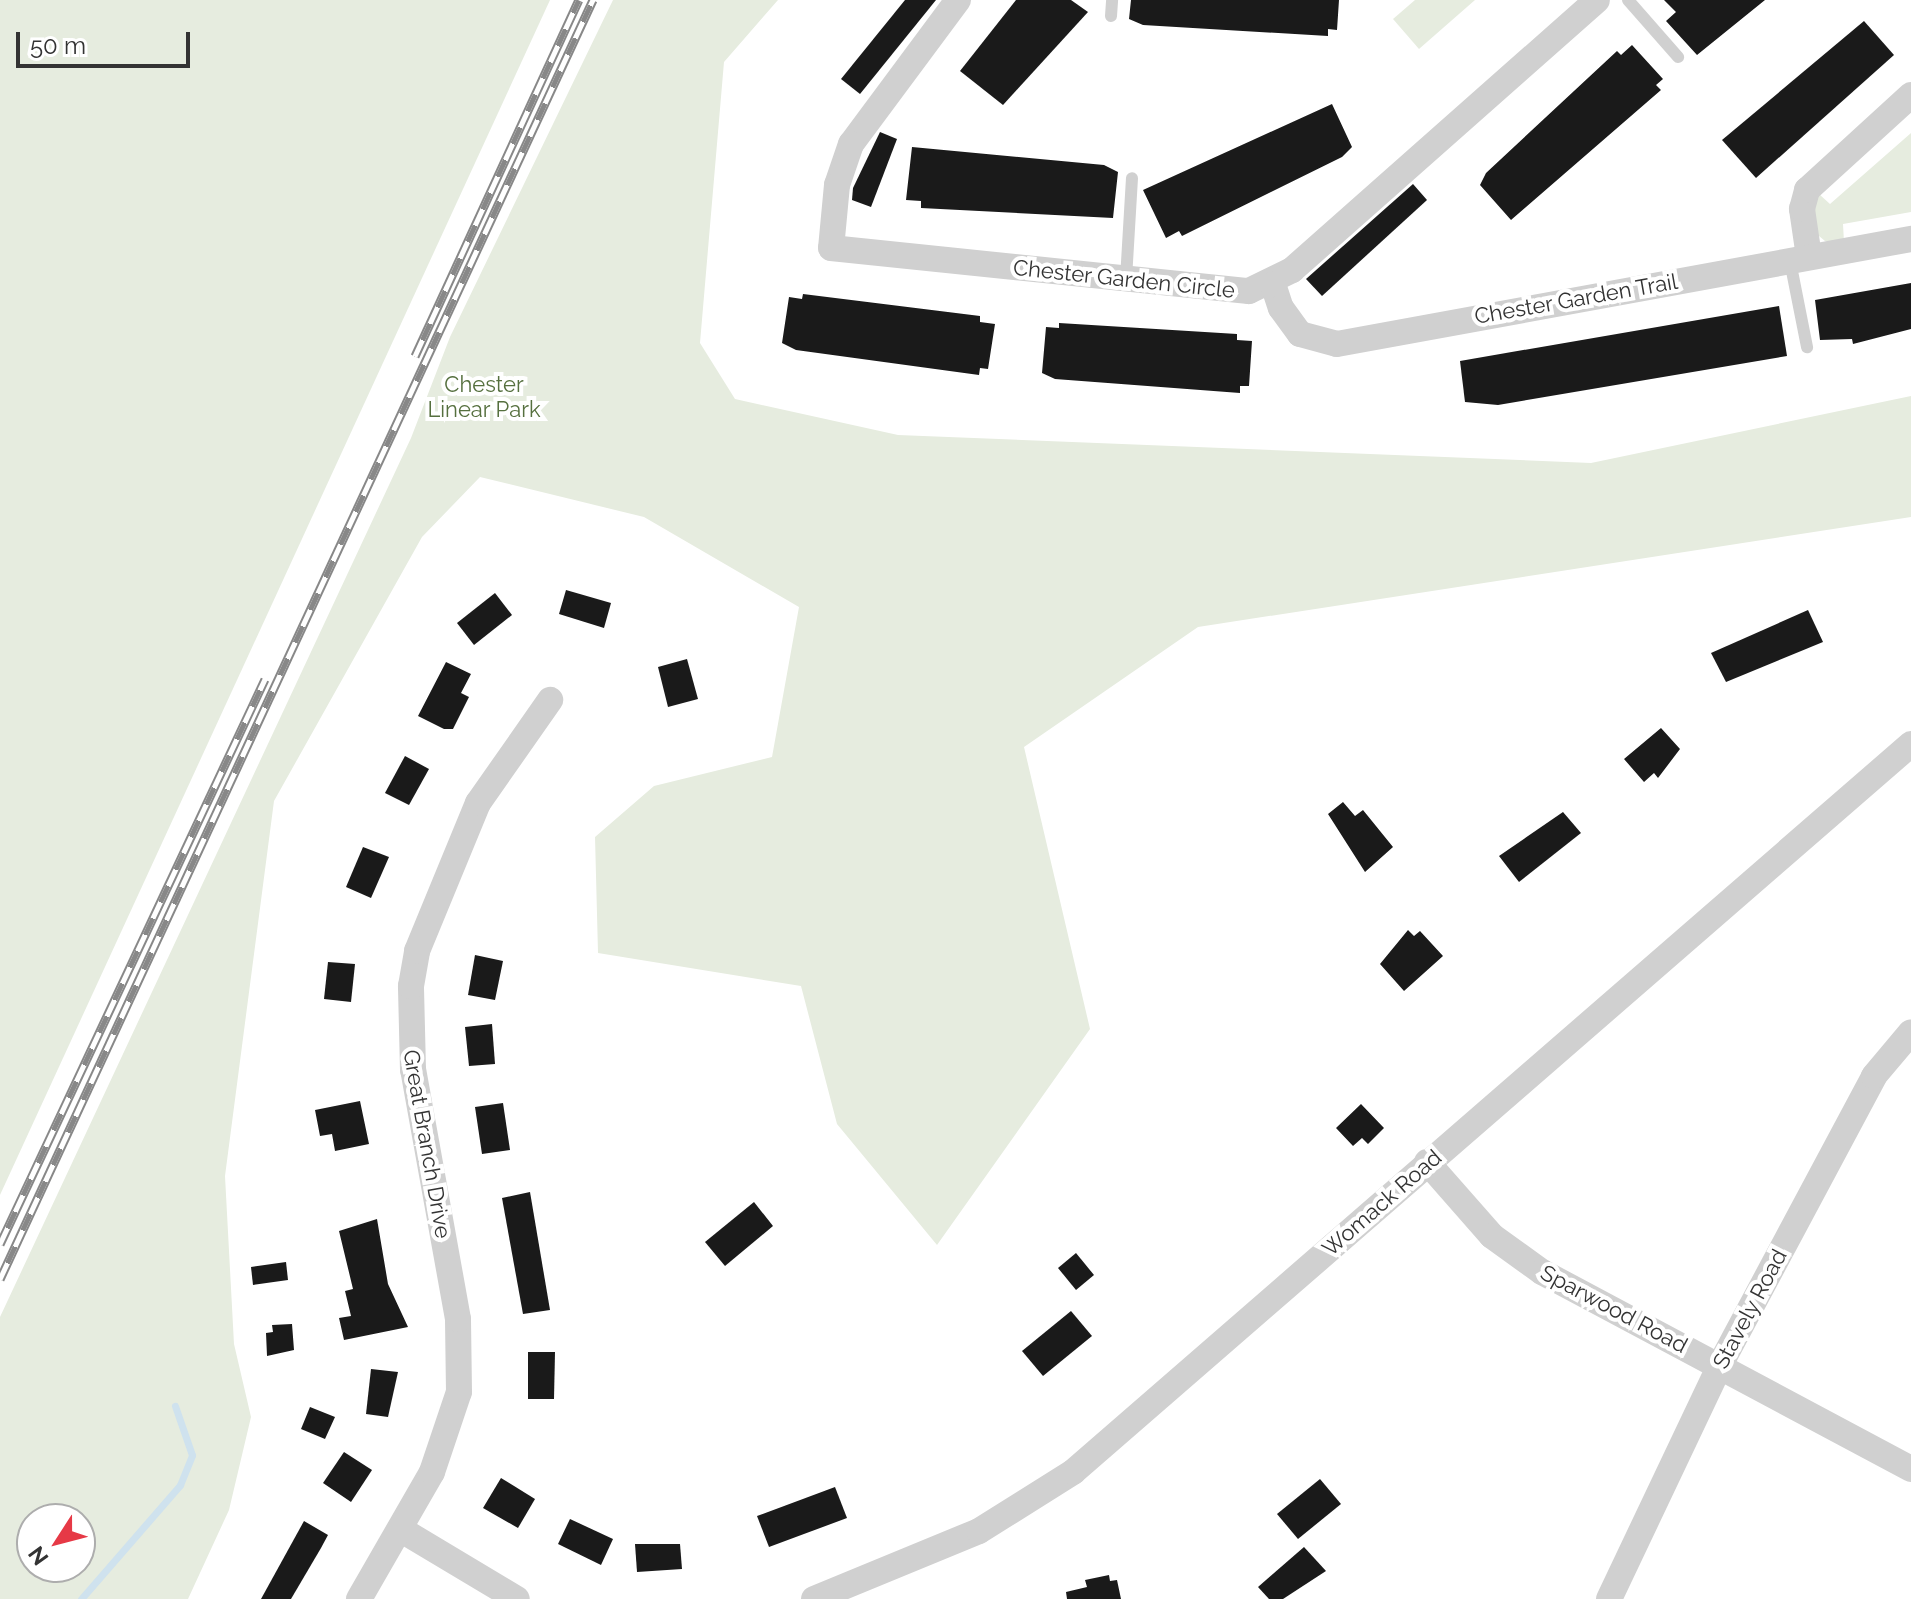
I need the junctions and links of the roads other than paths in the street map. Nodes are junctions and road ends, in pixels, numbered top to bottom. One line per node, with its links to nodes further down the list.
1 (958, 0): 11 (street, Chester Garden Circle)
2 (1112, 0): 5 (lane)
3 (1597, 0): 12 (street)
4 (1628, 0): 6 (lane)
5 (1111, 16)
6 (1678, 57)
7 (1911, 95): 10 (street)
8 (1132, 178): 11 (lane)
9 (1911, 239): 10 (street, Chester Garden Trail)
10 (1800, 259): 12 (street, Chester Garden Trail); 13 (lane)
11 (1126, 279): 12 (street, Chester Garden Circle)
12 (1273, 284)
13 (1807, 347)
14 (550, 700): 20 (street, Great Branch Drive)
15 (1911, 744): 17 (street, Womack Road)
16 (1911, 1032): 18 (street, Stavely Road)
17 (1427, 1162): 18 (street, Sparwood Road); 23 (street, Womack Road)
18 (1720, 1365): 19 (street, Sparwood Road); 24 (street, Stavely Road)
19 (1911, 1469)
20 (400, 1529): 21 (street, Great Branch Drive); 22 (street)
21 (359, 1599)
22 (517, 1599)
23 (814, 1599)
24 (1609, 1599)

